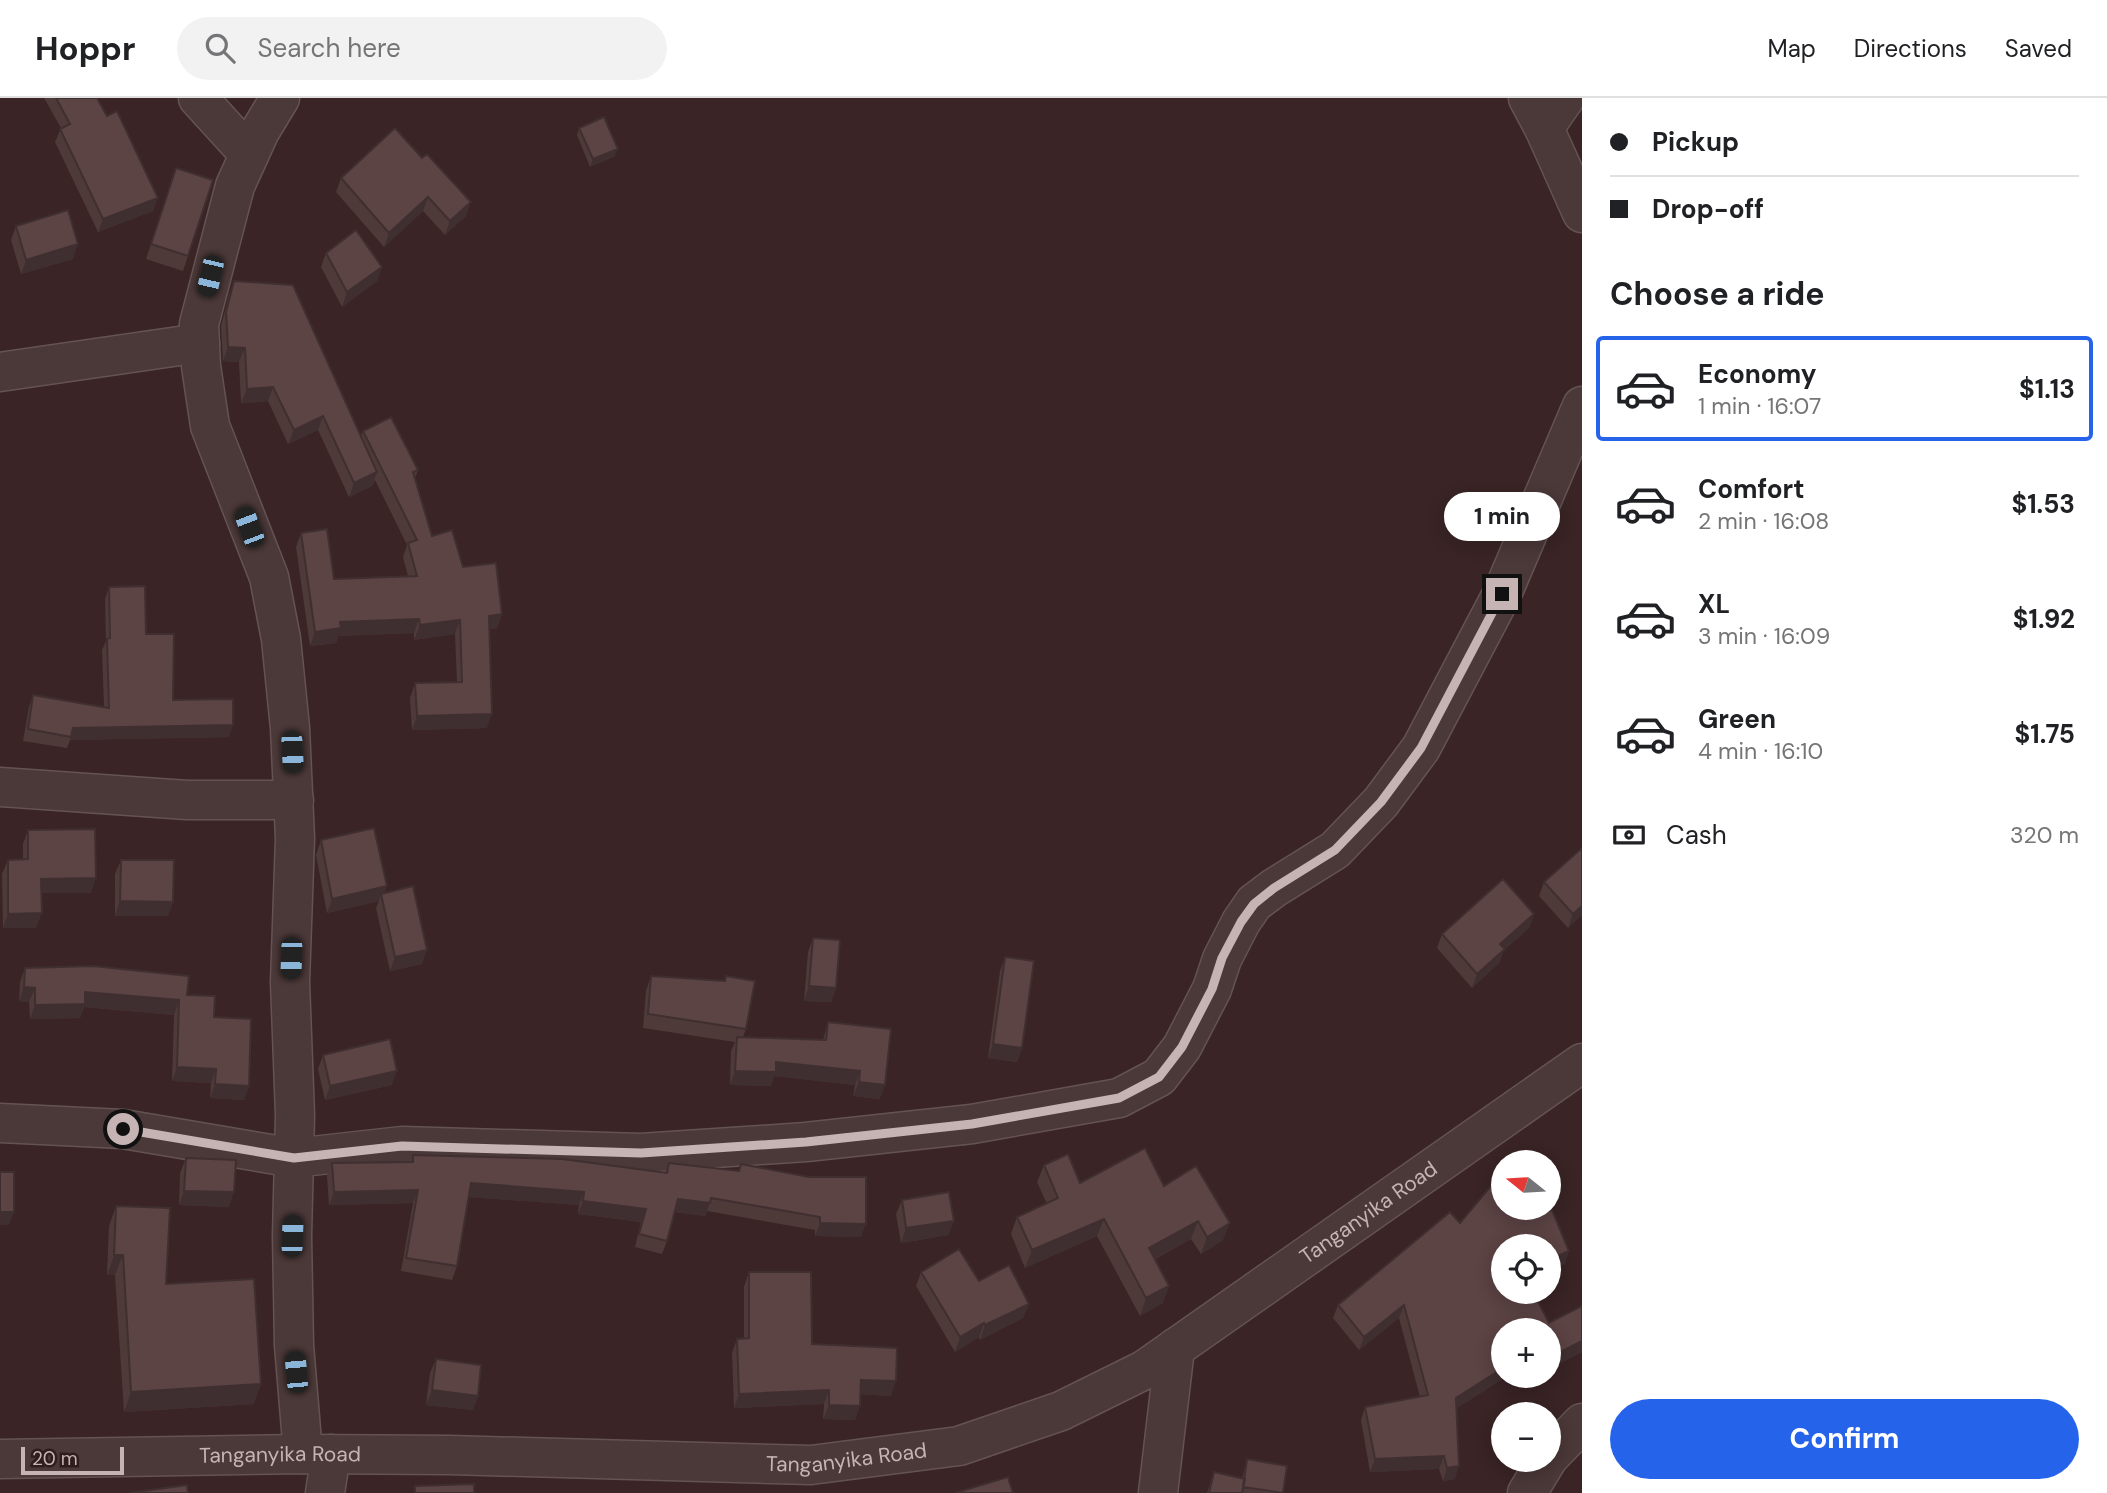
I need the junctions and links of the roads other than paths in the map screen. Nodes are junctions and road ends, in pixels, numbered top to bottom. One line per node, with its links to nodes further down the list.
1 (198, 98): 4 (street)
2 (281, 98): 4 (street)
3 (1546, 108): 5 (street)
4 (249, 154): 6 (street)
5 (1582, 213)
6 (200, 343): 7 (street); 10 (street)
7 (0, 372)
8 (1582, 406): 13 (street)
9 (0, 787): 10 (street)
10 (294, 800): 13 (street)
11 (1582, 1063): 14 (street, Tanganyika Road)
12 (0, 1123): 13 (street)
13 (294, 1158): 17 (street)
14 (1175, 1348): 17 (street, Tanganyika Road); 21 (street)
15 (1582, 1423): 16 (street)
16 (1561, 1445)
17 (317, 1454): 18 (street, Tanganyika Road); 20 (street)
18 (0, 1459)
19 (1538, 1472): 22 (street)
20 (326, 1493)
21 (1158, 1493)
22 (1527, 1493)

